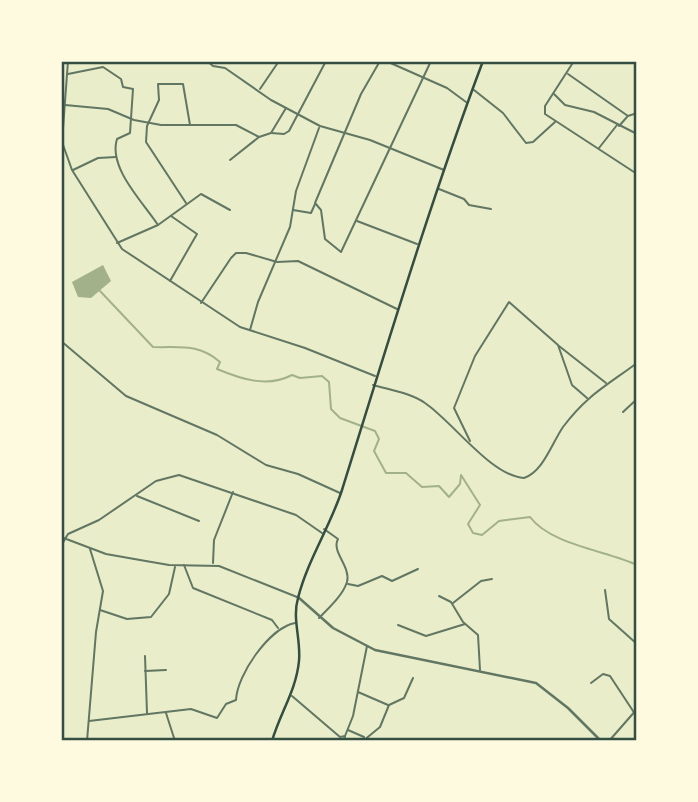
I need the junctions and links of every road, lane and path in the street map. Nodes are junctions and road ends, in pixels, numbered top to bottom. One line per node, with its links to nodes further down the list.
1 (68, 61): 11 (street)
2 (207, 61): 14 (street)
3 (279, 61): 14 (street)
4 (326, 61): 19 (street)
5 (380, 61): 29 (street)
6 (386, 61): 12 (street)
7 (431, 61): 12 (street)
8 (483, 61): 13 (main road)
9 (574, 61): 10 (street)
10 (567, 73): 15 (street); 21 (street)
11 (66, 74): 17 (street); 22 (street)
12 (421, 78): 16 (street); 32 (street)
13 (473, 89): 16 (main road); 23 (street)
14 (259, 91): 18 (street)
15 (553, 93): 23 (street); 26 (street)
16 (467, 103): 37 (main road)
17 (64, 105): 22 (street); 36 (street)
18 (286, 108): 19 (street); 28 (street)
19 (297, 113): 27 (street); 28 (street)
20 (637, 113): 21 (street)
21 (628, 116): 26 (street)
22 (129, 118): 24 (street); 34 (street)
23 (555, 122): 33 (street)
24 (151, 123): 25 (street); 25 (street); 40 (street)
25 (190, 125): 31 (street)
26 (618, 125): 30 (street); 33 (street)
27 (320, 126): 29 (street); 44 (street)
28 (271, 133): 31 (street)
29 (345, 133): 32 (street); 41 (street)
30 (637, 134)
31 (259, 137): 35 (street)
32 (391, 149): 37 (street); 46 (street)
33 (598, 149): 38 (street)
34 (117, 156): 36 (street); 47 (street)
35 (230, 160)
36 (72, 170): 48 (street)
37 (444, 170): 39 (main road)
38 (637, 174)
39 (438, 188): 42 (street); 49 (main road)
40 (186, 203): 43 (street); 45 (street)
41 (315, 203): 44 (street); 46 (street)
42 (491, 208)
43 (230, 210)
44 (292, 210): 50 (street)
45 (170, 215): 47 (street); 51 (street)
46 (356, 220): 49 (street)
47 (158, 225): 48 (street)
48 (116, 243): 51 (street)
49 (418, 244): 53 (main road)
50 (277, 262): 52 (street); 53 (street); 54 (street)
51 (169, 282): 52 (street)
52 (200, 303): 54 (street)
53 (397, 309): 58 (main road)
54 (250, 331): 58 (street)
55 (61, 341): 66 (street)
56 (558, 345): 59 (street); 61 (street); 64 (street)
57 (637, 363): 59 (street)
58 (376, 376): 60 (main road)
59 (606, 383): 61 (street)
60 (373, 385): 64 (street); 66 (main road)
61 (587, 398): 64 (street)
62 (637, 399): 63 (street)
63 (623, 412)
64 (471, 442)
65 (233, 491): 67 (street); 69 (street); 73 (street)
66 (341, 493): 69 (main road)
67 (136, 496): 68 (street); 70 (street)
68 (199, 521)
69 (323, 531): 78 (street); 81 (main road)
70 (63, 537): 71 (street); 72 (street)
71 (61, 546)
72 (90, 549): 74 (street); 83 (street)
73 (213, 564): 75 (street); 81 (street)
74 (175, 565): 75 (street); 83 (street)
75 (184, 565): 88 (street)
76 (418, 569): 78 (street)
77 (492, 579): 82 (street)
78 (347, 584): 84 (street)
79 (605, 590): 89 (street)
80 (439, 596): 82 (street)
81 (298, 597): 84 (street); 85 (main road)
82 (453, 604): 86 (street)
83 (99, 609): 105 (street)
84 (319, 618): 90 (street)
85 (296, 623): 88 (street); 98 (main road)
86 (465, 624): 87 (street); 94 (street)
87 (398, 625)
88 (278, 629): 101 (street)
89 (637, 644)
90 (367, 646): 94 (street); 97 (street)
91 (145, 656): 93 (street)
92 (166, 670): 93 (street)
93 (144, 671): 102 (street)
94 (481, 671): 116 (street)
95 (413, 678): 99 (street)
96 (591, 683): 103 (street)
97 (358, 692): 99 (street); 106 (street)
98 (292, 696): 109 (street); 114 (main road)
99 (389, 705): 107 (street)
100 (637, 709): 103 (street)
101 (166, 712): 102 (street); 113 (street)
102 (147, 714): 105 (street)
103 (633, 714): 104 (street); 117 (street)
104 (637, 717)
105 (89, 721): 112 (street)
106 (348, 730): 108 (street); 110 (street)
107 (376, 734): 110 (street); 111 (street)
108 (345, 736): 109 (street); 115 (street)
109 (340, 737): 115 (street)
110 (364, 739)
111 (376, 739)
112 (87, 741)
113 (175, 741)
114 (272, 741)
115 (343, 741)
116 (601, 741)
117 (609, 741)

